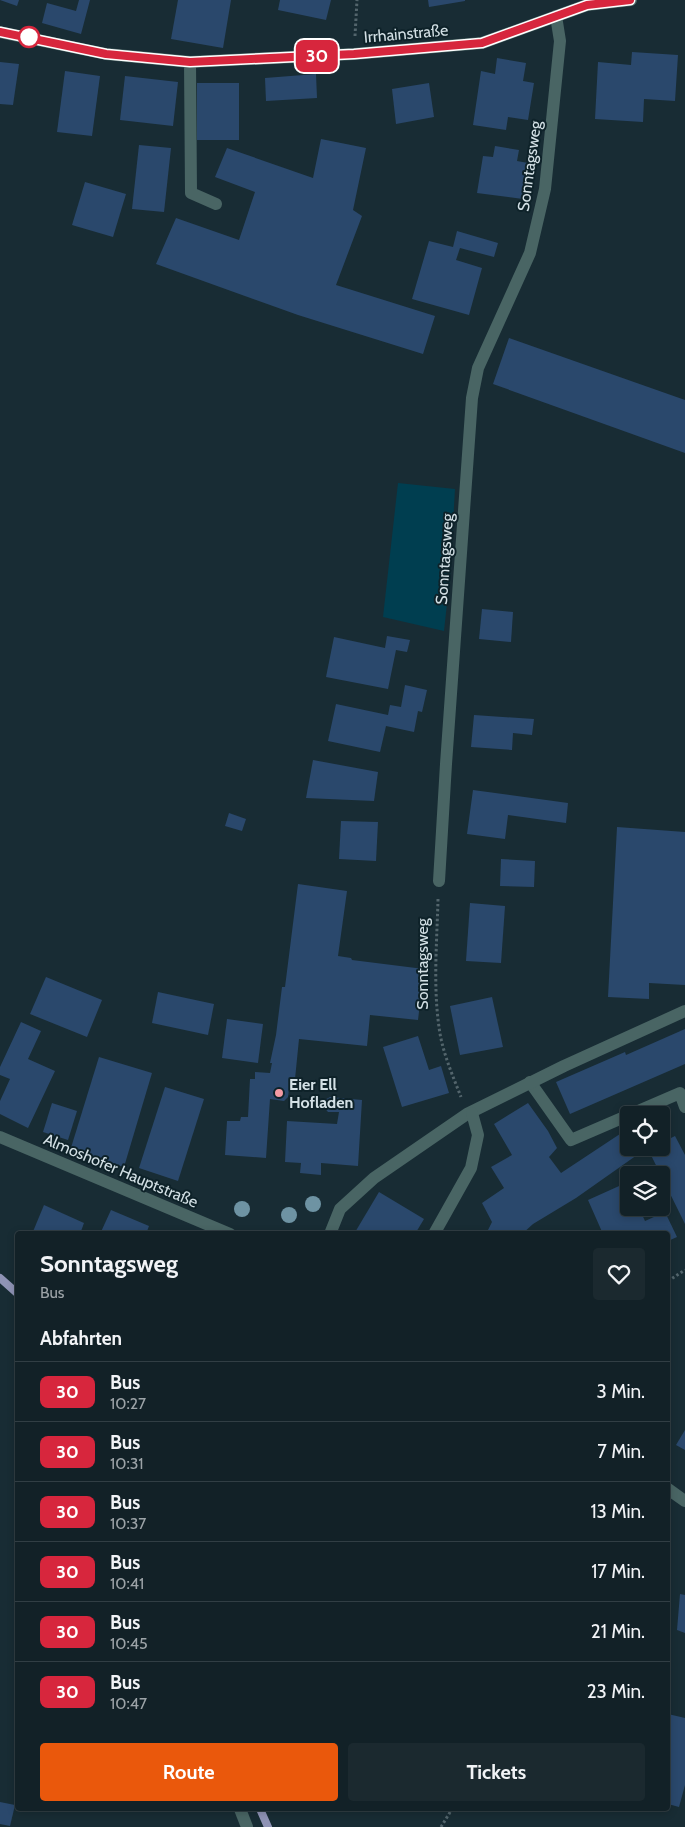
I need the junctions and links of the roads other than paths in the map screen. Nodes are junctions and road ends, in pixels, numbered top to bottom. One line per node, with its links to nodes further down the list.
1 (631, 0): 2 (street, Irrhainstraße)
2 (556, 16): 4 (street, Irrhainstraße); 6 (street, Sonntagsweg)
3 (0, 32): 4 (street, Irrhainstraße)
4 (190, 62): 5 (street)
5 (216, 204)
6 (439, 881)
7 (685, 1012): 8 (street)
8 (530, 1082): 11 (street); 12 (street)
9 (651, 1106): 10 (street)
10 (685, 1107)
11 (470, 1113): 15 (street); 16 (street)
12 (620, 1119)
13 (0, 1137): 14 (street, Almoshofer Hauptstraße)
14 (223, 1231)
15 (331, 1231)
16 (436, 1231)
17 (670, 1490): 18 (street)
18 (685, 1501)
19 (241, 1811): 20 (street)
20 (247, 1827)

